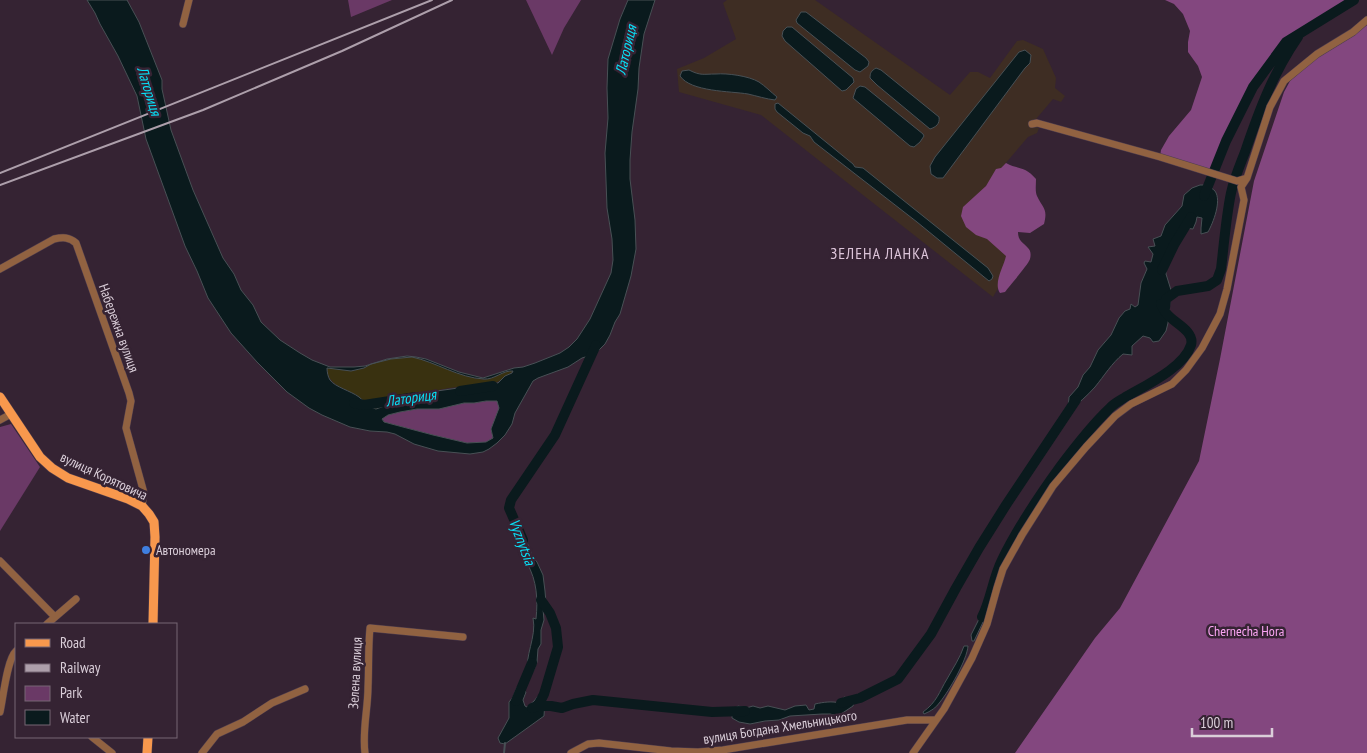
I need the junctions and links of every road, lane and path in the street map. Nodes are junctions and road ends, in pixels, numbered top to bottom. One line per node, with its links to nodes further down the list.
1 (189, 0): 3 (street)
2 (1367, 20): 5 (street)
3 (183, 24)
4 (1032, 124): 5 (street)
5 (1247, 178): 20 (street)
6 (0, 269): 10 (street, Набережна вулиця)
7 (0, 398): 8 (main road, вулиця Корятовича)
8 (11, 414): 9 (street); 10 (main road, вулиця Корятовича)
9 (0, 420)
10 (142, 506): 15 (main road, вулиця Корятовича)
11 (0, 561): 13 (street)
12 (76, 599): 13 (street)
13 (55, 617): 14 (street)
14 (48, 623)
15 (153, 623)
16 (463, 636): 26 (street, Зелена вулиця)
17 (15, 656): 19 (street)
18 (305, 689): 25 (street)
19 (0, 712)
20 (935, 720): 27 (street, вулиця Богдана Хмельницького); 28 (street)
21 (93, 738): 23 (street)
22 (148, 738): 24 (main road)
23 (112, 753)
24 (147, 753)
25 (202, 753)
26 (365, 753)
27 (571, 753)
28 (914, 753)

